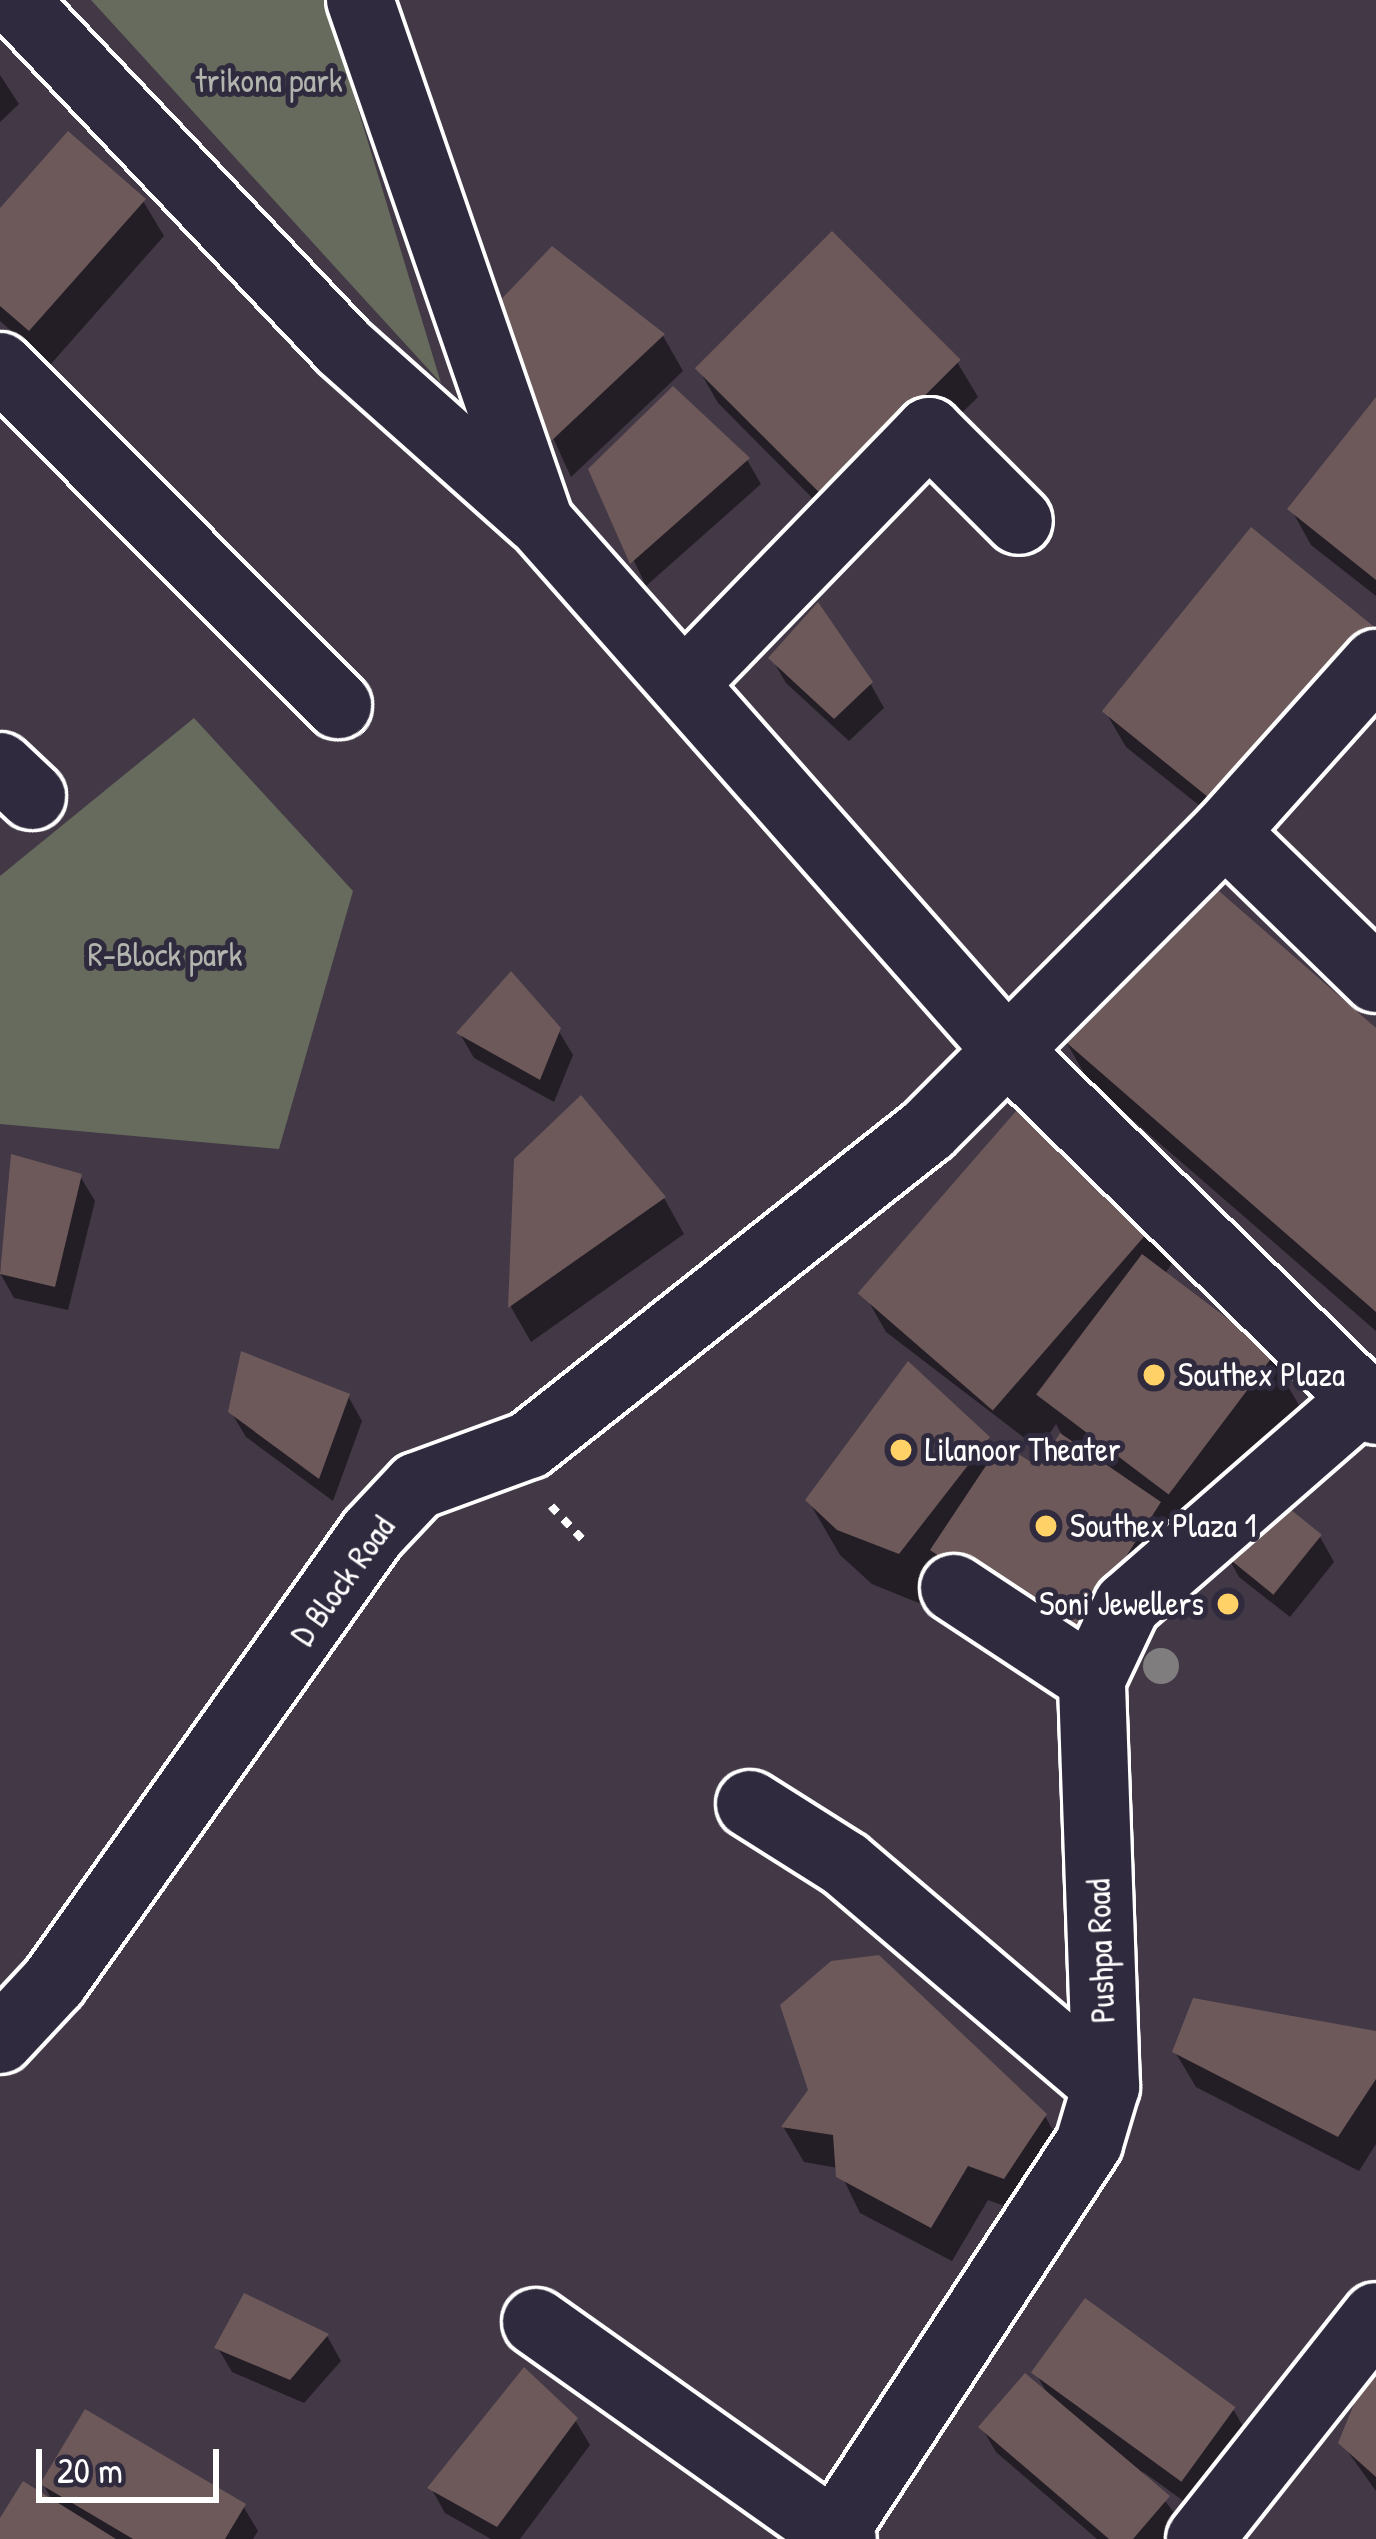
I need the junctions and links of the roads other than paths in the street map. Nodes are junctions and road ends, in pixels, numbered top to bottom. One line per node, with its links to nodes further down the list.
1 (14, 0): 5 (street)
2 (360, 0): 5 (street)
3 (0, 366): 8 (street)
4 (1018, 521): 7 (street)
5 (540, 523): 7 (street)
6 (1376, 663): 9 (street, D Block Road)
7 (685, 682): 11 (street)
8 (338, 705)
9 (1226, 832): 10 (street); 11 (street, D Block Road)
10 (1368, 956)
11 (1007, 1050): 12 (street); 16 (street, D Block Road)
12 (1365, 1383): 14 (street, Pushpa Road)
13 (954, 1588): 14 (street)
14 (1092, 1679): 17 (street, Pushpa Road)
15 (750, 1804): 17 (street)
16 (0, 2040)
17 (1106, 2086): 20 (street, Pushpa Road)
18 (1376, 2317): 21 (street)
19 (536, 2322): 20 (street)
20 (836, 2537)
21 (1200, 2539)

